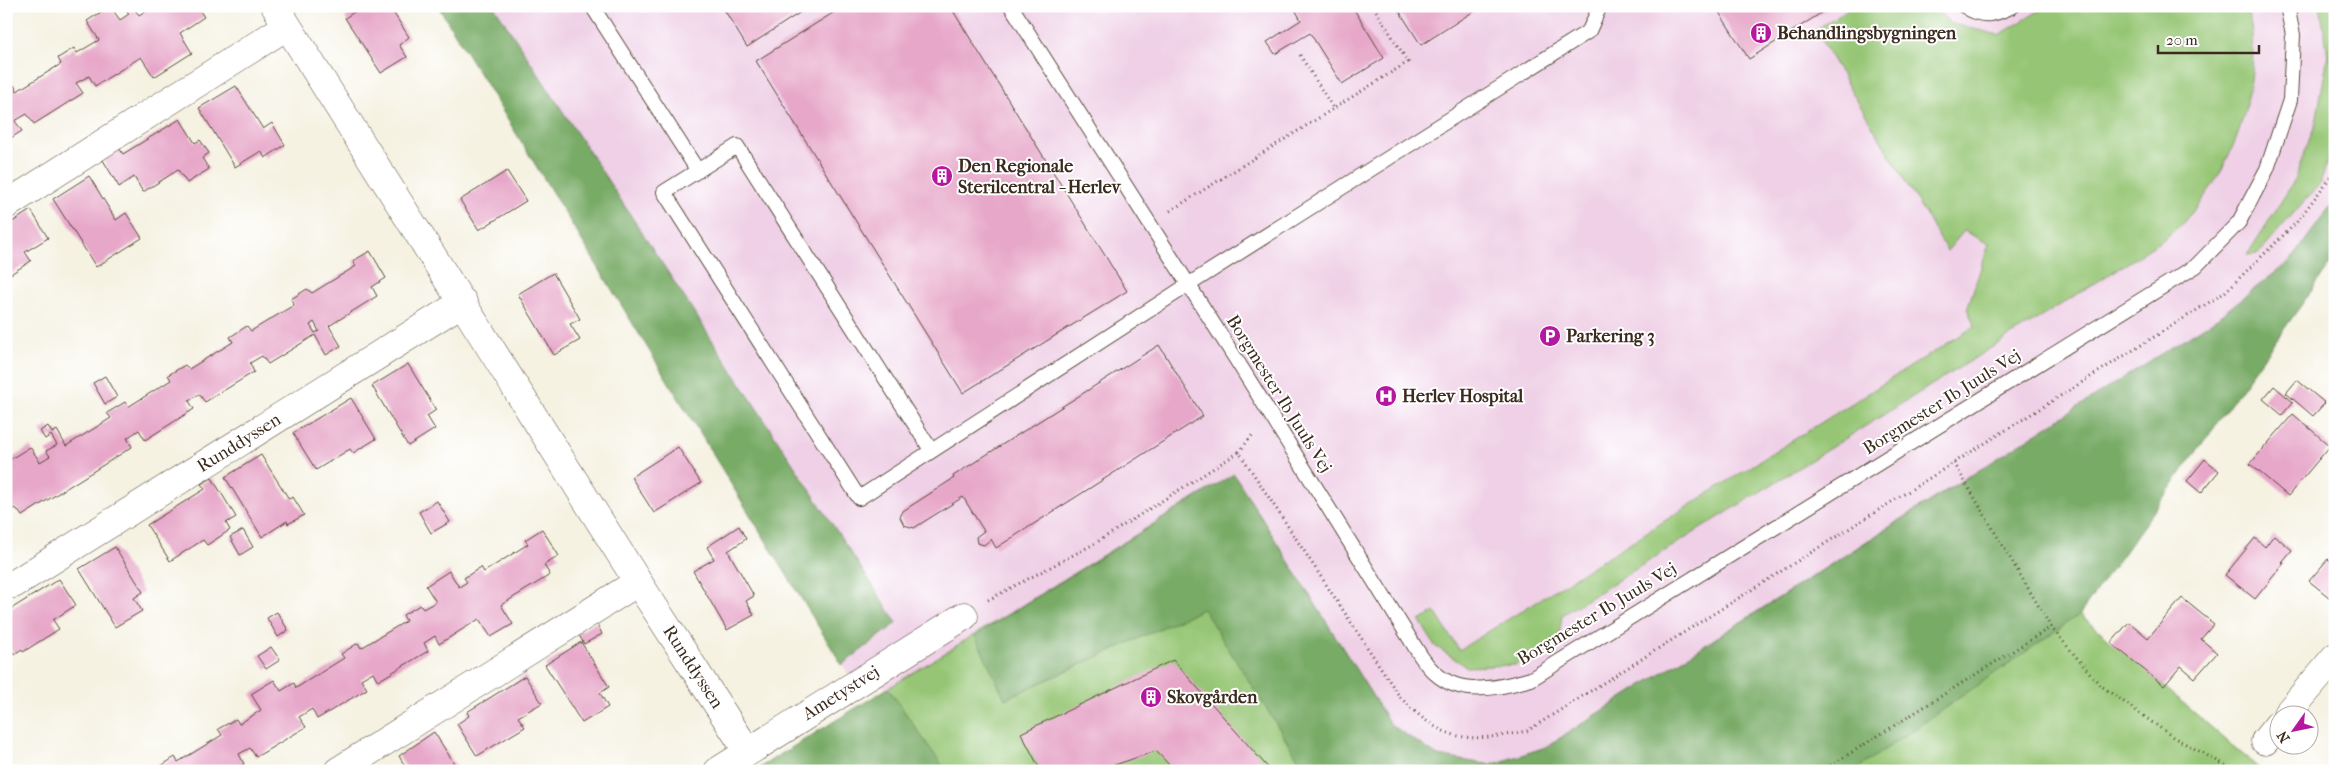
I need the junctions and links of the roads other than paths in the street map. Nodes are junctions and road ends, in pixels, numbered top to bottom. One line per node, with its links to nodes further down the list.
1 (592, 6): 8 (lane)
2 (1011, 6): 10 (lane, Borgmester Ib Juuls Vej)
3 (1600, 6): 10 (lane)
4 (1964, 6): 5 (lane)
5 (2013, 6)
6 (2287, 6): 10 (lane, Borgmester Ib Juuls Vej)
7 (281, 16): 9 (street, Runddyssen); 11 (street, Runddyssen)
8 (698, 171): 12 (lane); 12 (lane)
9 (6, 205)
10 (1188, 285): 12 (lane)
11 (463, 302): 13 (street, Runddyssen); 14 (street, Runddyssen)
12 (931, 450)
13 (638, 582): 18 (street, Runddyssen); 19 (street)
14 (14, 584)
15 (964, 616): 18 (street, Ametystvej)
16 (2335, 657): 17 (street)
17 (2295, 704)
18 (748, 752): 20 (street, Ametystvej)
19 (338, 771)
20 (718, 771)

